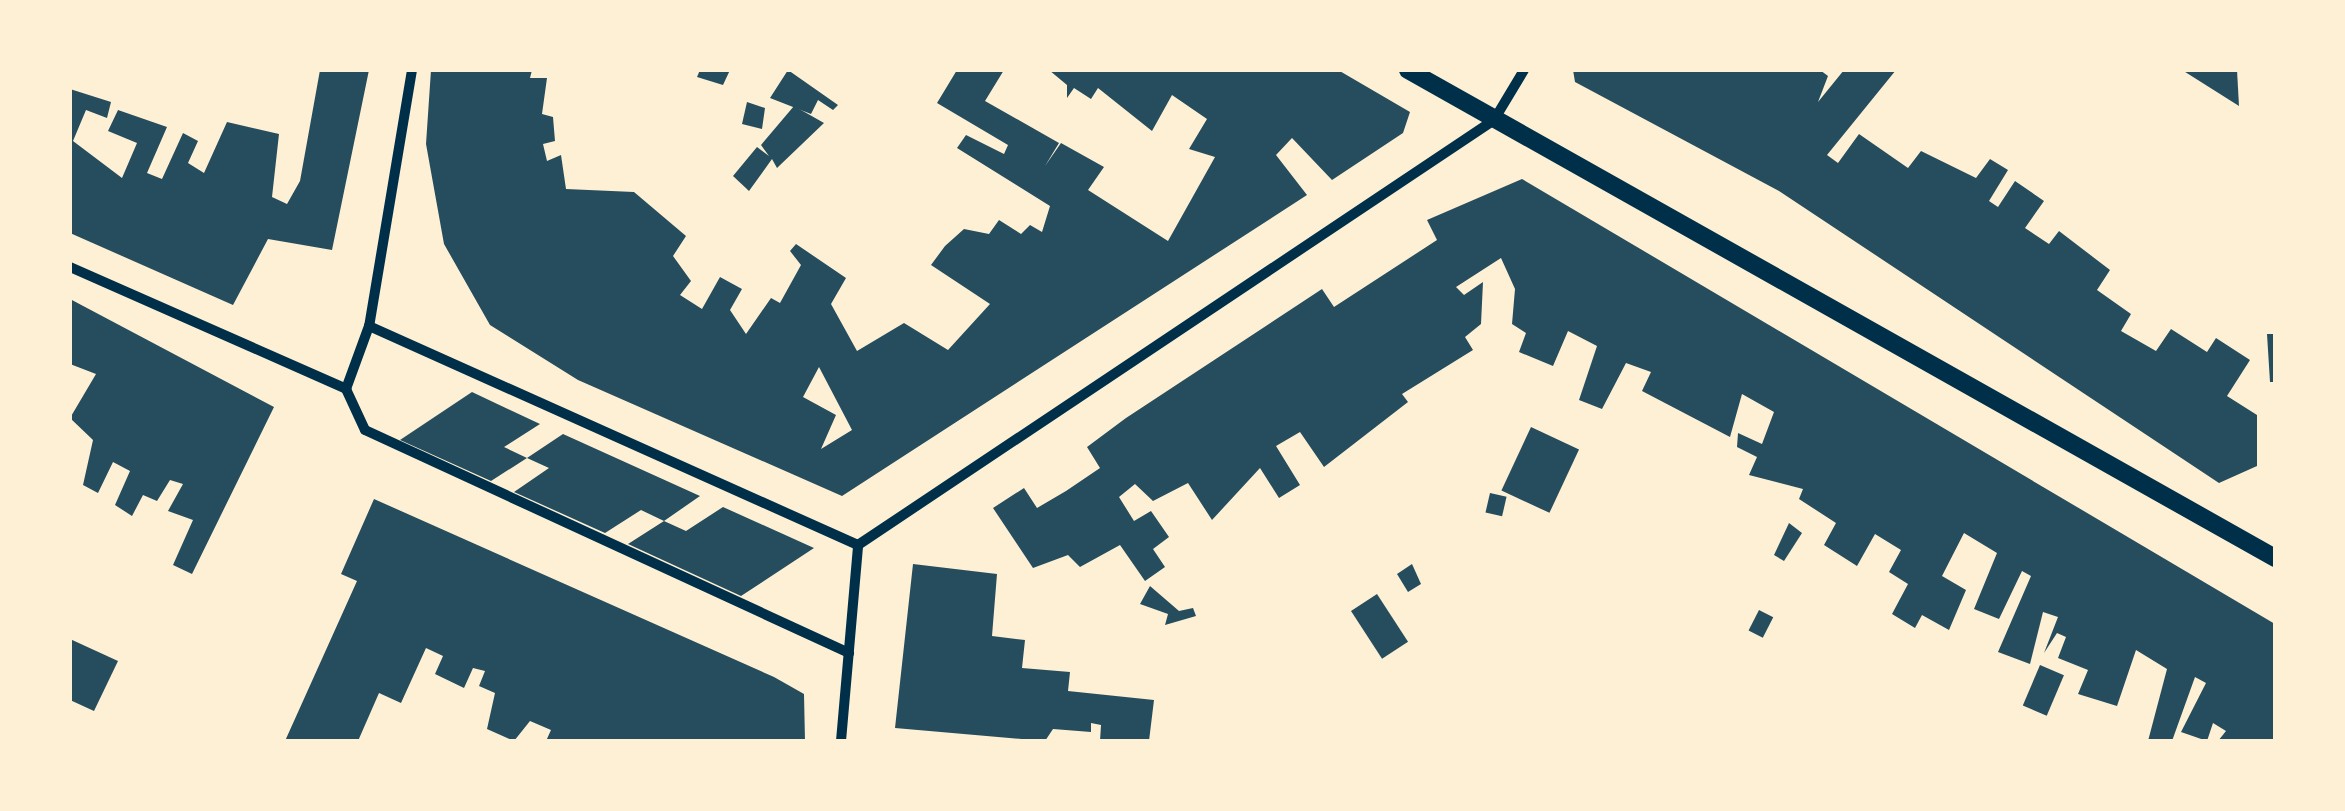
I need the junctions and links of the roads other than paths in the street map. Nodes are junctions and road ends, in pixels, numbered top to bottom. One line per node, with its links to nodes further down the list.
1 (412, 70): 6 (street)
2 (1408, 70): 4 (street)
3 (1524, 70): 4 (street)
4 (1494, 120): 8 (street); 9 (street)
5 (70, 267): 7 (street)
6 (369, 326): 7 (street); 8 (street)
7 (346, 389): 10 (street)
8 (858, 545): 10 (street)
9 (2275, 558)
10 (849, 653): 11 (street)
11 (841, 741)

